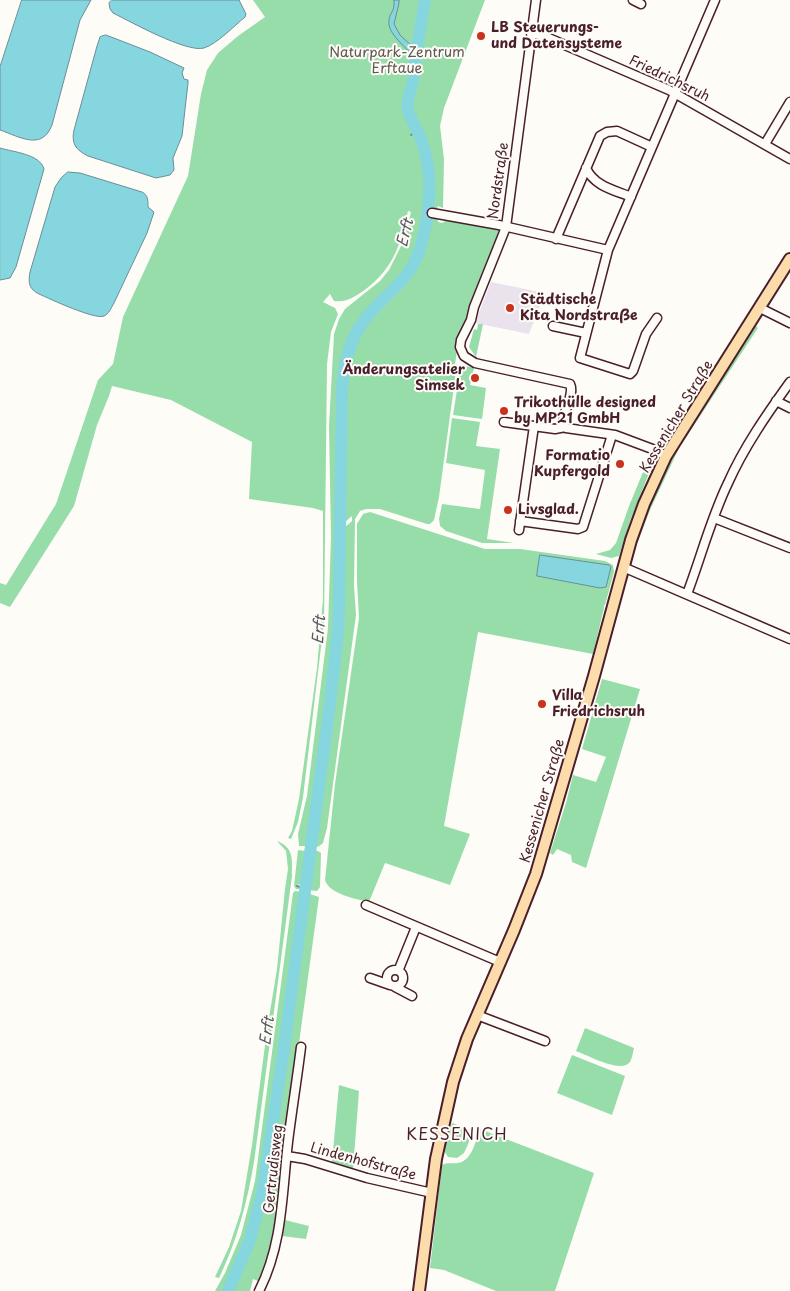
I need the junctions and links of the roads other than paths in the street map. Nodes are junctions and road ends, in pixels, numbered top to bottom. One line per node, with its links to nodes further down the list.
1 (536, 0): 5 (street, Nordstraße)
2 (633, 0): 4 (street)
3 (715, 0): 6 (street)
4 (641, 4)
5 (532, 33): 6 (street, Friedrichsruh); 14 (street, Nordstraße)
6 (675, 93): 8 (street, Friedrichsruh); 9 (street)
7 (790, 102): 8 (street)
8 (765, 144): 10 (street, Friedrichsruh)
9 (652, 146): 11 (street); 12 (street)
10 (790, 159)
11 (586, 168): 12 (street); 15 (street)
12 (630, 197): 16 (street)
13 (432, 213): 14 (street)
14 (506, 227): 15 (street); 28 (street, Nordstraße)
15 (556, 239): 16 (street)
16 (608, 250): 22 (street)
17 (790, 260): 18 (main road, Kessenicher Straße)
18 (760, 308): 20 (street); 30 (main road, Kessenicher Straße)
19 (657, 318): 22 (street)
20 (790, 324)
21 (554, 326): 22 (street)
22 (586, 333)
23 (790, 382): 24 (street)
24 (776, 401): 25 (street); 31 (street)
25 (790, 408)
26 (504, 422): 27 (street)
27 (534, 426): 28 (street); 32 (street)
28 (565, 427): 29 (street)
29 (612, 435): 30 (street); 32 (street)
30 (666, 456): 35 (main road, Kessenicher Straße)
31 (714, 518): 34 (street); 36 (street)
32 (520, 521): 33 (street)
33 (519, 530)
34 (790, 548)
35 (623, 567): 36 (street); 40 (main road, Kessenicher Straße)
36 (687, 594): 37 (street)
37 (790, 639)
38 (366, 906): 39 (street)
39 (416, 927): 40 (street); 41 (street)
40 (500, 962): 45 (main road, Kessenicher Straße)
41 (399, 969): 43 (street); 43 (street)
42 (370, 978): 43 (street)
43 (393, 986): 44 (street)
44 (412, 996)
45 (477, 1015): 46 (street); 49 (main road, Kessenicher Straße)
46 (545, 1041)
47 (301, 1047): 48 (street, Gertrudisweg)
48 (287, 1156): 49 (street, Lindenhofstraße); 50 (street, Gertrudisweg)
49 (432, 1193): 51 (main road, Kessenicher Straße)
50 (259, 1291)
51 (419, 1291)

